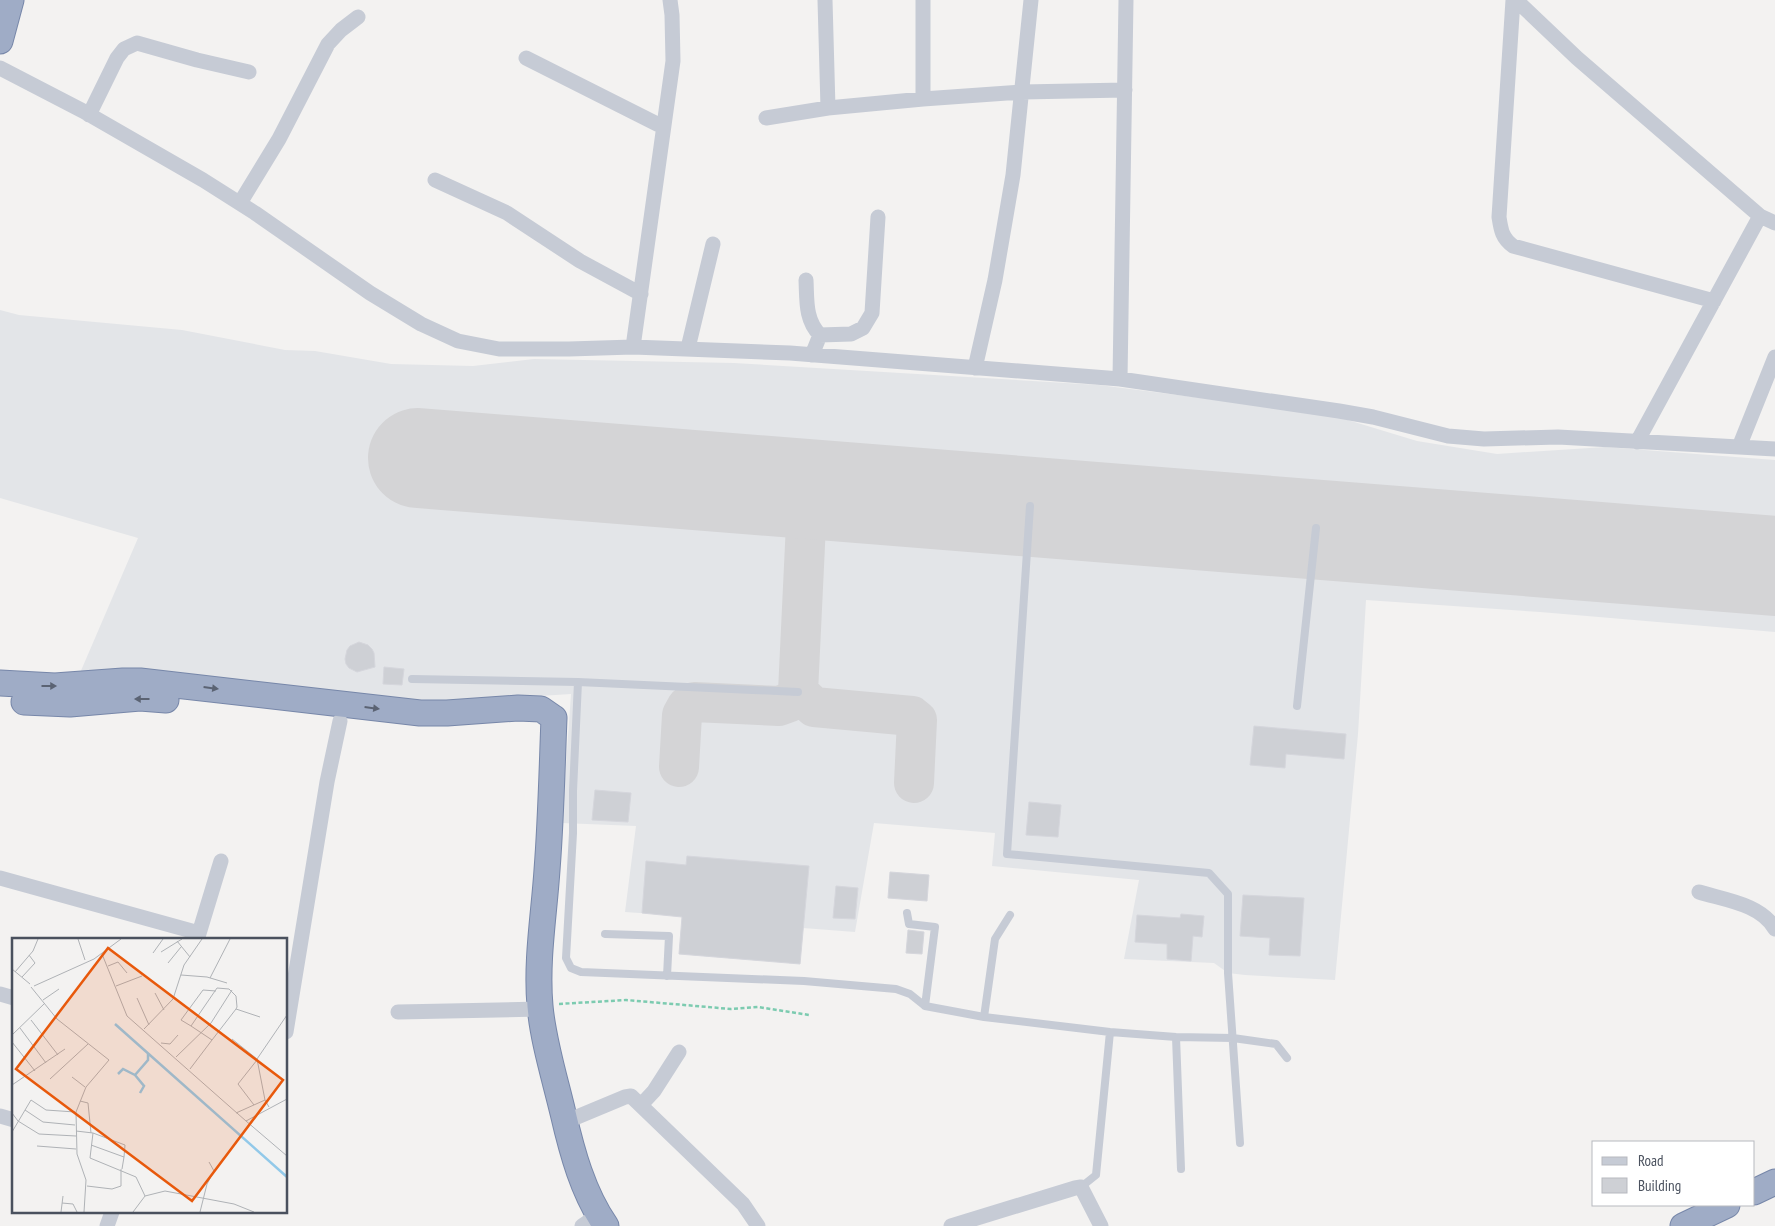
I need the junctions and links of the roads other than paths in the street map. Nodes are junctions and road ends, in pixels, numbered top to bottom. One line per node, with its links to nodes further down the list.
1 (11, 0): 9 (highway)
2 (670, 0): 19 (street)
3 (825, 0): 16 (street)
4 (923, 0): 15 (street)
5 (1031, 0): 14 (street)
6 (1126, 0): 13 (street)
7 (1515, 0): 22 (street); 28 (street)
8 (358, 17): 21 (street)
9 (0, 41)
10 (526, 58): 19 (street)
11 (0, 68): 17 (street)
12 (249, 72): 17 (street)
13 (1126, 90): 14 (street); 35 (street)
14 (1022, 92): 15 (street); 34 (street)
15 (923, 99): 16 (street)
16 (828, 108): 18 (street)
17 (89, 115): 21 (street)
18 (766, 118)
19 (663, 127): 27 (street)
20 (435, 180): 27 (street)
21 (240, 203): 30 (street)
22 (1760, 216): 24 (street); 28 (street)
23 (878, 217): 29 (street)
24 (1775, 223)
25 (713, 244): 31 (street)
26 (806, 280): 29 (street)
27 (641, 294): 30 (street)
28 (1714, 301): 36 (street)
29 (820, 335): 32 (street)
30 (633, 347): 31 (street)
31 (688, 348): 32 (street)
32 (812, 355): 34 (street)
33 (1775, 356): 37 (street)
34 (975, 368): 35 (street)
35 (1120, 379): 36 (street)
36 (1637, 442): 37 (street)
37 (1739, 447): 38 (street)
38 (1775, 450)
39 (1030, 506): 66 (lane)
40 (1316, 528): 46 (lane)
41 (412, 679): 42 (lane)
42 (578, 682): 44 (lane); 49 (lane)
43 (0, 684): 47 (highway, one-way to 47)
44 (798, 692)
45 (0, 699): 48 (highway, one-way to 45)
46 (1297, 706)
47 (554, 718): 48 (highway); 49 (highway)
48 (340, 721): 63 (street)
49 (562, 832): 58 (lane); 60 (highway)
50 (221, 861): 57 (street)
51 (0, 878): 57 (street)
52 (1699, 892): 55 (street)
53 (907, 913): 59 (lane)
54 (1010, 915): 62 (lane)
55 (1775, 929)
56 (605, 934): 58 (lane)
57 (198, 936)
58 (667, 976): 59 (lane)
59 (925, 1006): 62 (lane)
60 (540, 1007): 61 (street); 70 (highway)
61 (398, 1012)
62 (984, 1017): 64 (lane)
63 (288, 1020)
64 (1110, 1032): 65 (lane); 74 (lane)
65 (1176, 1037): 66 (lane); 72 (lane)
66 (1233, 1038): 68 (lane); 71 (lane)
67 (679, 1052): 69 (street)
68 (1287, 1058)
69 (641, 1105): 70 (street); 78 (street)
70 (565, 1122): 77 (highway)
71 (1240, 1143)
72 (1181, 1169)
73 (1775, 1182): 75 (highway)
74 (1081, 1188): 79 (street); 80 (street)
75 (1755, 1192)
76 (1726, 1206): 81 (highway)
77 (595, 1222)
78 (758, 1226)
79 (950, 1226)
80 (1101, 1226)
81 (1683, 1226)

